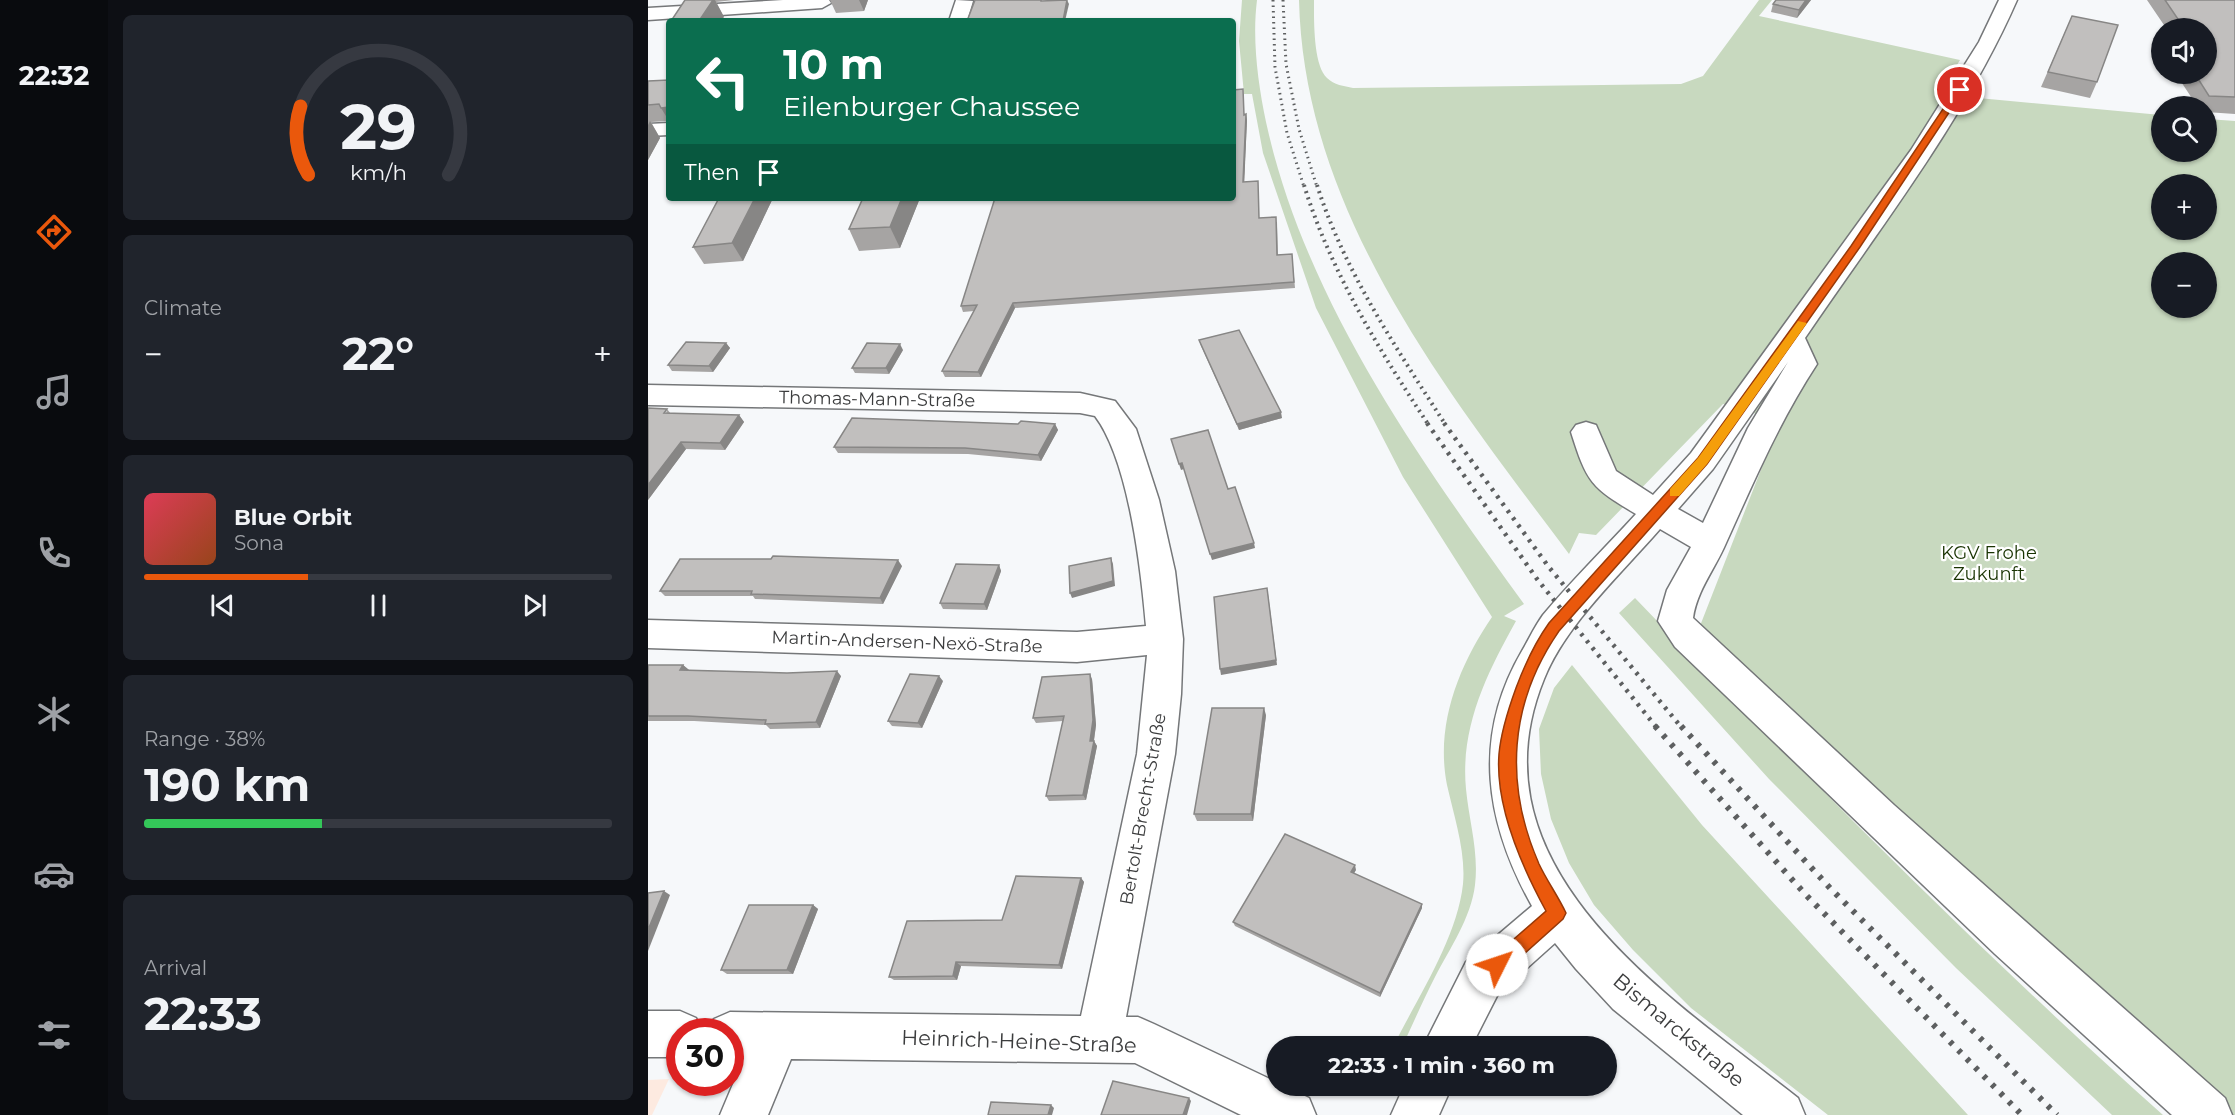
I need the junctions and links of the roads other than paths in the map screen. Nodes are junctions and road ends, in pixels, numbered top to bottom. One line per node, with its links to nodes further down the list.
1 (964, 0): 5 (street)
2 (2008, 0): 8 (street, Bismarckstraße)
3 (822, 3): 4 (street)
4 (648, 14)
5 (959, 18)
6 (666, 129): 7 (street)
7 (648, 130)
8 (1791, 338): 12 (street, Bismarckstraße); 13 (street)
9 (648, 395): 10 (street, Thomas-Mann-Straße)
10 (1105, 408): 15 (street, Bertolt-Brecht-Straße)
11 (1586, 432): 12 (street)
12 (1658, 512): 13 (street); 16 (street, Bismarckstraße)
13 (1710, 543): 28 (street)
14 (648, 634): 15 (street, Martin-Andersen-Nexö-Straße)
15 (1165, 639): 22 (street, Bertolt-Brecht-Straße)
16 (1557, 913): 20 (street); 27 (street, Bismarckstraße)
17 (648, 1034): 18 (street)
18 (666, 1034)
19 (744, 1036): 21 (street, Heinrich-Heine-Straße)
20 (1452, 1036)
21 (777, 1037): 22 (street, Heinrich-Heine-Straße); 24 (street)
22 (1099, 1039): 25 (street, Heinrich-Heine-Straße)
23 (1424, 1096): 26 (street)
24 (744, 1115)
25 (1292, 1115)
26 (1415, 1115)
27 (1781, 1115)
28 (2208, 1115)

